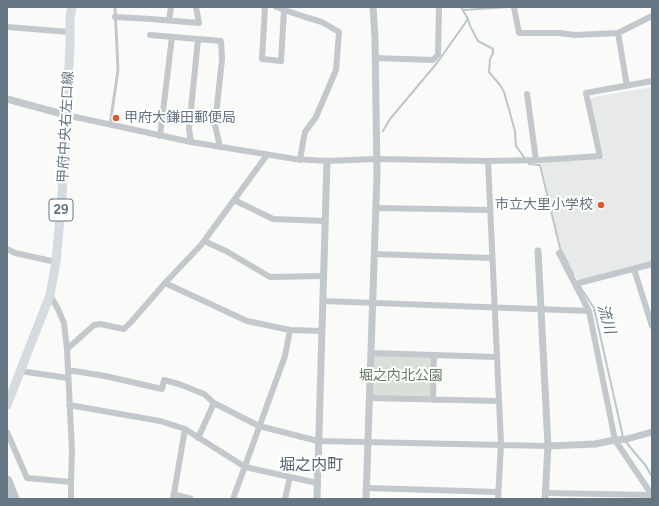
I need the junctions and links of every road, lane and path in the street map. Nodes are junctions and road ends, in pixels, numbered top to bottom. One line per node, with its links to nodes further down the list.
1 (72, 7): 15 (main road, 甲府中央右左口線 / 29)
2 (115, 7): 12 (lane)
3 (171, 7): 13 (street)
4 (196, 7): 13 (street)
5 (264, 7): 10 (street)
6 (276, 7): 10 (street)
7 (373, 7): 20 (street)
8 (439, 7): 20 (street)
9 (514, 7): 16 (street)
10 (284, 10): 32 (street)
11 (652, 16): 16 (street)
12 (116, 17): 13 (street); 26 (lane)
13 (169, 20)
14 (7, 27): 15 (street)
15 (70, 32): 25 (main road, 甲府中央右左口線 / 29)
16 (618, 32): 22 (street)
17 (150, 35): 18 (street)
18 (172, 37): 19 (street); 27 (street)
19 (198, 39): 28 (street); 29 (street)
20 (375, 58): 31 (street)
21 (652, 81): 22 (street)
22 (627, 86): 33 (street)
23 (527, 94): 33 (street)
24 (7, 99): 25 (street)
25 (66, 115): 26 (street); 46 (main road, 甲府中央右左口線 / 29)
26 (110, 125): 27 (street)
27 (160, 136): 28 (street)
28 (191, 142): 29 (street)
29 (220, 147): 30 (street)
30 (267, 155): 32 (street); 36 (street)
31 (376, 159): 34 (street); 35 (street); 37 (street)
32 (300, 160): 34 (street)
33 (531, 160): 35 (street)
34 (327, 161): 39 (street)
35 (488, 161): 38 (street)
36 (234, 200): 39 (street); 40 (street)
37 (376, 208): 38 (street); 44 (street)
38 (490, 210): 45 (street)
39 (325, 221): 49 (street)
40 (204, 241): 49 (street); 50 (street)
41 (7, 249): 46 (street)
42 (538, 251): 56 (street)
43 (559, 253): 51 (street)
44 (374, 254): 45 (street); 54 (street)
45 (492, 258): 55 (street)
46 (56, 262): 52 (main road, 甲府中央右左口線 / 29)
47 (652, 264): 48 (street)
48 (634, 269): 51 (street); 58 (street)
49 (323, 276): 53 (street)
50 (165, 283): 59 (street); 61 (street)
51 (576, 283): 57 (street)
52 (50, 295): 61 (street); 66 (main road, 甲府中央右左口線 / 29)
53 (323, 301): 54 (street); 60 (street)
54 (372, 302): 55 (street); 62 (street)
55 (494, 307): 56 (street); 64 (street)
56 (541, 309): 57 (street); 83 (street)
57 (589, 311): 80 (street)
58 (652, 326)
59 (290, 330): 60 (street); 74 (street)
60 (322, 331): 79 (street)
61 (67, 349): 65 (street)
62 (371, 353): 63 (street); 68 (street)
63 (434, 355): 64 (street); 69 (street)
64 (496, 357): 70 (street)
65 (68, 370): 67 (street); 71 (street)
66 (20, 371): 67 (street); 72 (main road, 甲府中央右左口線 / 29)
67 (68, 378): 73 (street)
68 (369, 398): 69 (street); 81 (street)
69 (433, 400): 70 (street)
70 (499, 401): 82 (street)
71 (214, 403): 74 (street); 78 (street)
72 (7, 405)
73 (69, 405): 75 (street); 86 (street)
74 (259, 426): 79 (street); 84 (street)
75 (185, 429): 78 (street); 92 (street)
76 (7, 432): 86 (street)
77 (652, 432): 80 (street)
78 (198, 438): 84 (street)
79 (318, 440): 81 (street); 87 (street)
80 (617, 440): 83 (street); 90 (street)
81 (368, 442): 82 (street); 88 (street)
82 (501, 444): 83 (street); 89 (street)
83 (548, 446): 91 (street)
84 (245, 467): 85 (street); 95 (street)
85 (290, 477): 87 (street); 96 (street)
86 (71, 482): 93 (street)
87 (317, 483): 97 (street)
88 (367, 488): 89 (street); 98 (street)
89 (498, 492): 99 (street)
90 (652, 495): 91 (street)
91 (545, 496)
92 (173, 497): 94 (street)
93 (71, 499)
94 (190, 499)
95 (233, 499)
96 (285, 499)
97 (317, 499)
98 (366, 499)
99 (498, 499)

